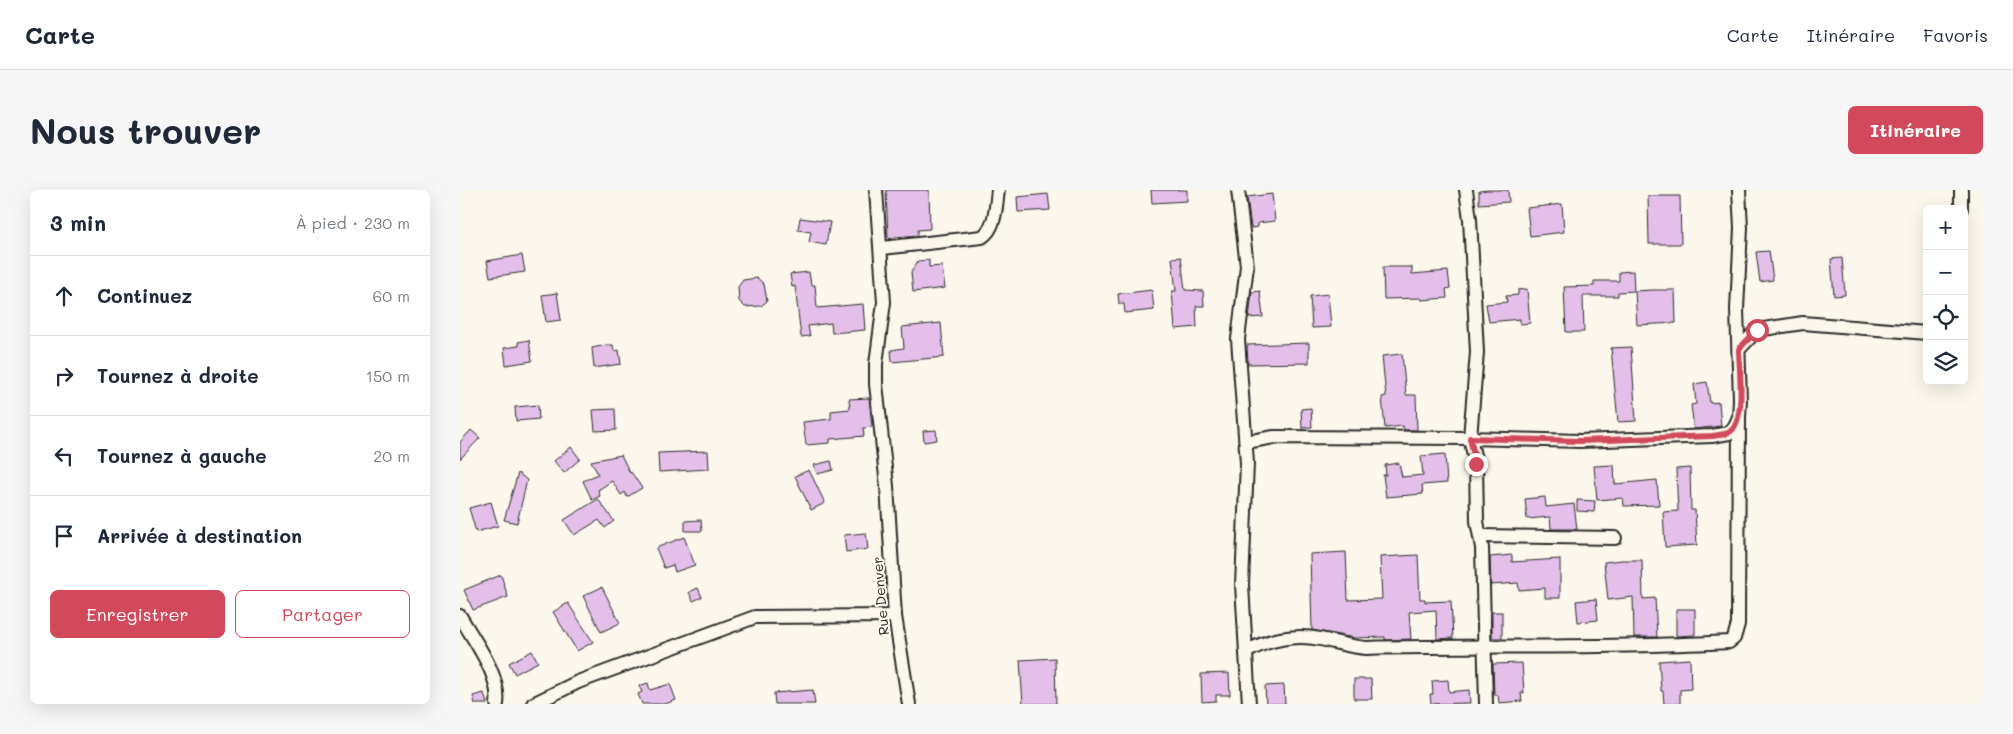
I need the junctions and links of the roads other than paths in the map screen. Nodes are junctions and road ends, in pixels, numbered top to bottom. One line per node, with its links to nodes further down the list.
1 (876, 190): 8 (street, Rue Denver)
2 (998, 190): 8 (street)
3 (1238, 190): 13 (street)
4 (1466, 190): 12 (street)
5 (1739, 190): 10 (street)
6 (1960, 190): 7 (street)
7 (1961, 205)
8 (882, 248): 17 (street, Rue Denver)
9 (1923, 333): 10 (street)
10 (1739, 349): 11 (street)
11 (1739, 417): 12 (street); 18 (street)
12 (1470, 438): 13 (street); 14 (street)
13 (1246, 442): 19 (street)
14 (1480, 536): 15 (street); 18 (street)
15 (1615, 538)
16 (460, 616): 20 (street)
17 (895, 616): 21 (street); 22 (street, Rue Denver)
18 (1483, 645): 19 (street); 24 (street)
19 (1246, 652): 23 (street)
20 (497, 704)
21 (533, 704)
22 (909, 704)
23 (1248, 704)
24 (1486, 704)

